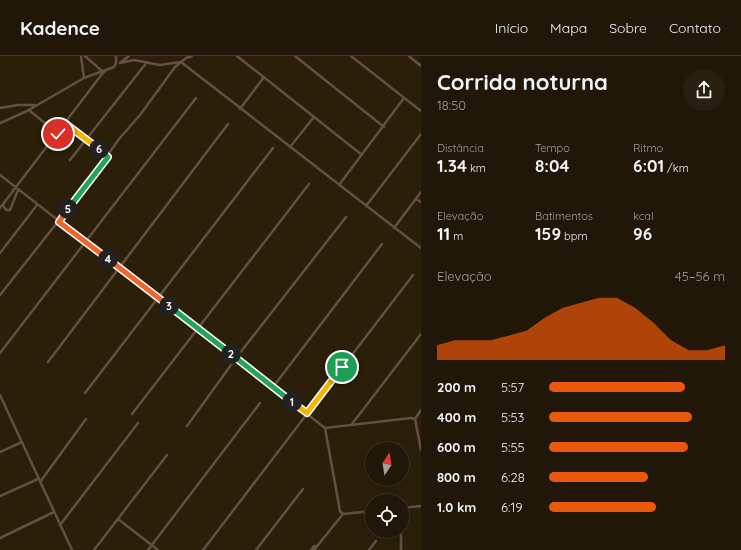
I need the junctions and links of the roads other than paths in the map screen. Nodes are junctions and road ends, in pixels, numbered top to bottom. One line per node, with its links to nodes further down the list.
1 (81, 56): 17 (street)
2 (85, 56): 15 (street)
3 (116, 56): 12 (street)
4 (129, 56): 12 (street)
5 (192, 56): 11 (street)
6 (237, 56): 16 (street)
7 (294, 56): 31 (street)
8 (351, 56): 19 (street)
9 (408, 56): 13 (street)
10 (147, 62): 11 (street); 12 (street); 34 (street)
11 (181, 62): 23 (street); 38 (street)
12 (118, 63): 14 (street)
13 (421, 66)
14 (106, 70): 15 (street); 29 (street)
15 (102, 71): 17 (street)
16 (264, 77): 23 (street); 27 (street)
17 (84, 78): 21 (street)
18 (196, 98): 54 (street)
19 (404, 98): 26 (street); 31 (street)
20 (18, 105): 21 (street); 22 (street); 25 (street)
21 (35, 105): 24 (street)
22 (0, 108)
23 (240, 109): 35 (street)
24 (29, 110): 25 (street); 32 (street)
25 (24, 112): 28 (street)
26 (421, 112)
27 (314, 117): 35 (street); 37 (street)
28 (0, 123)
29 (66, 124): 32 (street); 34 (street)
30 (228, 124): 58 (street)
31 (384, 127): 37 (street)
32 (58, 134): 43 (street)
33 (421, 134): 49 (street)
34 (86, 139): 38 (street); 39 (street)
35 (290, 147): 42 (street)
36 (273, 148): 61 (street)
37 (362, 155): 42 (street)
38 (108, 157): 52 (street)
39 (70, 160)
40 (0, 175): 43 (street)
41 (309, 184): 62 (street)
42 (339, 185): 49 (street)
43 (17, 189): 47 (street); 47 (street); 48 (street)
44 (421, 192): 45 (street)
45 (416, 199): 46 (street); 53 (street)
46 (421, 202)
47 (3, 205): 50 (street)
48 (37, 205): 52 (street); 57 (street)
49 (366, 206): 53 (street)
50 (0, 208)
51 (346, 217): 65 (street)
52 (59, 222): 54 (street); 60 (street)
53 (394, 228): 56 (street)
54 (86, 243): 58 (street); 64 (street)
55 (382, 244): 67 (street)
56 (421, 248)
57 (0, 253)
58 (120, 268): 61 (street); 66 (street)
59 (413, 275): 74 (street)
60 (0, 296)
61 (159, 299): 62 (street); 68 (street)
62 (197, 328): 65 (street); 75 (street)
63 (421, 334): 79 (street)
64 (0, 353)
65 (236, 358): 67 (street); 80 (street)
66 (48, 362)
67 (273, 387): 74 (street)
68 (86, 393)
69 (0, 395): 71 (street)
70 (260, 403): 99 (street)
71 (4, 405): 72 (street); 82 (street)
72 (0, 408)
73 (421, 410): 77 (street)
74 (307, 413): 81 (street); 105 (street)
75 (132, 414)
76 (86, 419): 86 (street)
77 (415, 419): 79 (street); 83 (street)
78 (138, 424): 95 (street)
79 (351, 424): 81 (street)
80 (187, 426)
81 (325, 428): 93 (street)
82 (22, 442): 84 (street); 86 (street)
83 (421, 450)
84 (0, 452)
85 (167, 455): 94 (street)
86 (39, 480): 88 (street); 91 (street)
87 (302, 489): 106 (street)
88 (0, 496)
89 (421, 506): 90 (street)
90 (409, 507)
91 (54, 512): 95 (street); 96 (street)
92 (365, 512): 93 (street)
93 (343, 514): 100 (street)
94 (118, 519): 99 (street); 102 (street)
95 (60, 525): 101 (street)
96 (0, 538)
97 (402, 538): 110 (street)
98 (376, 541): 109 (street)
99 (152, 545): 103 (street); 104 (street)
100 (318, 546): 107 (street); 108 (street)
101 (71, 550)
102 (94, 550)
103 (148, 550)
104 (158, 550)
105 (203, 550)
106 (256, 550)
107 (311, 550)
108 (314, 550)
109 (369, 550)
110 (401, 550)

